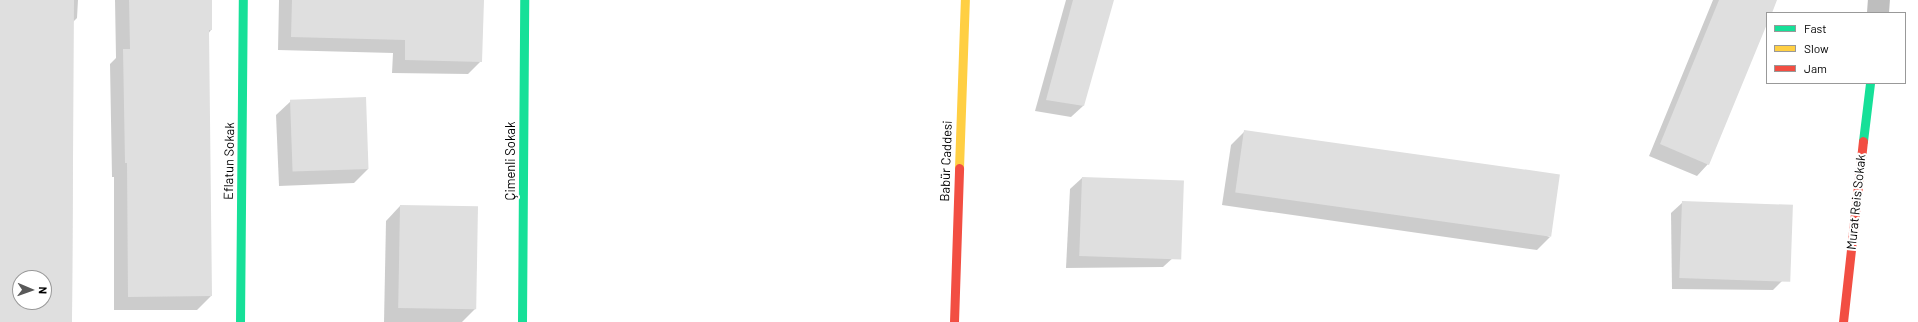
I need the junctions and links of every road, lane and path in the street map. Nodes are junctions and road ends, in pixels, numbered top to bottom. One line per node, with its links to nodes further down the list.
1 (243, 0): 7 (street, Eflatun Sokak)
2 (524, 0): 8 (street, Çimenli Sokak)
3 (965, 0): 9 (street, Babür Caddesi)
4 (1879, 0): 5 (street)
5 (1878, 12)
6 (1870, 84): 10 (street, Murat Reis Sokak)
7 (240, 322)
8 (522, 322)
9 (954, 322)
10 (1843, 322)

